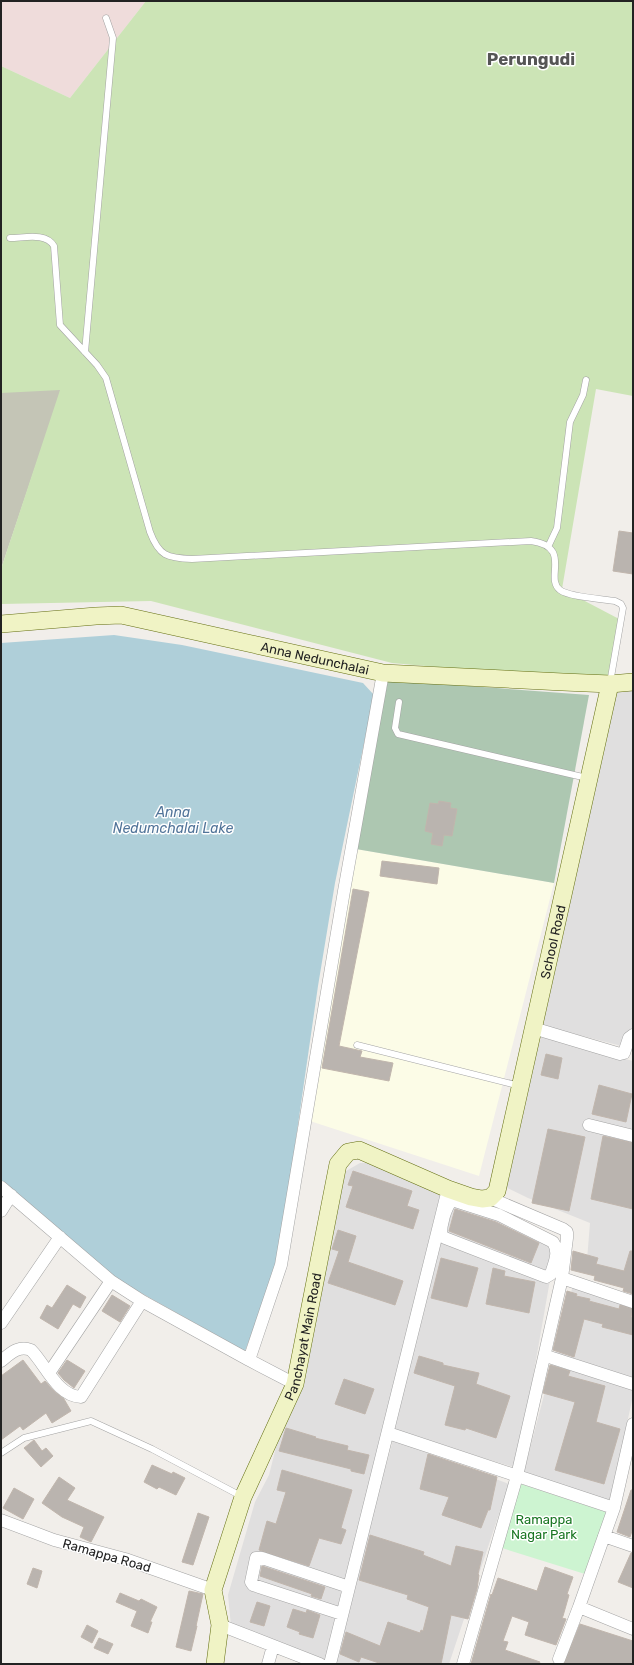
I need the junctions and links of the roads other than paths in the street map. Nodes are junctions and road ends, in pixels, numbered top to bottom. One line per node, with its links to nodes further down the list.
1 (106, 18): 3 (lane)
2 (10, 238): 3 (lane)
3 (85, 352): 5 (lane)
4 (586, 380): 5 (lane)
5 (548, 547): 9 (lane)
6 (1, 624): 7 (street, Anna Nedunchalai)
7 (383, 673): 9 (street, Anna Nedunchalai); 30 (street)
8 (633, 682): 9 (street, Anna Nedunchalai)
9 (610, 684): 11 (street, School Road)
10 (399, 702): 11 (lane)
11 (589, 779): 12 (street, School Road)
12 (533, 1028): 13 (street); 15 (street, School Road)
13 (633, 1035)
14 (357, 1045): 15 (lane)
15 (520, 1086): 21 (street, School Road)
16 (589, 1124): 17 (street)
17 (633, 1136)
18 (1, 1187): 20 (street)
19 (448, 1189): 21 (street, Panchayat Main Road); 33 (street, Panchayat Main Road); 36 (street)
20 (11, 1195): 22 (street); 23 (street)
21 (496, 1206): 21 (street); 24 (street)
22 (1, 1211)
23 (60, 1237): 25 (street); 28 (street)
24 (562, 1278): 27 (street); 29 (street)
25 (111, 1282): 26 (street); 32 (street)
26 (142, 1301): 30 (street); 32 (street)
27 (633, 1302)
28 (1, 1323)
29 (546, 1356): 34 (street); 38 (street)
30 (249, 1360): 33 (street)
31 (1, 1361): 32 (street)
32 (49, 1373)
33 (295, 1384): 39 (street, Panchayat Main Road)
34 (633, 1384)
35 (633, 1424): 40 (street)
36 (388, 1433): 38 (street); 44 (street)
37 (1, 1453): 39 (lane)
38 (517, 1476): 40 (street); 56 (street)
39 (243, 1497): 45 (street, Panchayat Main Road)
40 (614, 1508): 42 (street)
41 (1, 1520): 45 (street, Ramappa Road)
42 (604, 1536): 43 (street); 46 (street)
43 (633, 1546)
44 (349, 1587): 47 (street); 47 (street)
45 (213, 1590): 48 (street, Panchayat Main Road)
46 (579, 1607): 49 (street); 51 (street)
47 (342, 1614): 55 (street)
48 (220, 1626): 50 (street); 52 (street, Panchayat Main Road)
49 (633, 1629)
50 (273, 1646): 53 (street); 54 (street)
51 (559, 1659)
52 (215, 1664)
53 (268, 1664)
54 (320, 1664)
55 (330, 1664)
56 (463, 1664)

